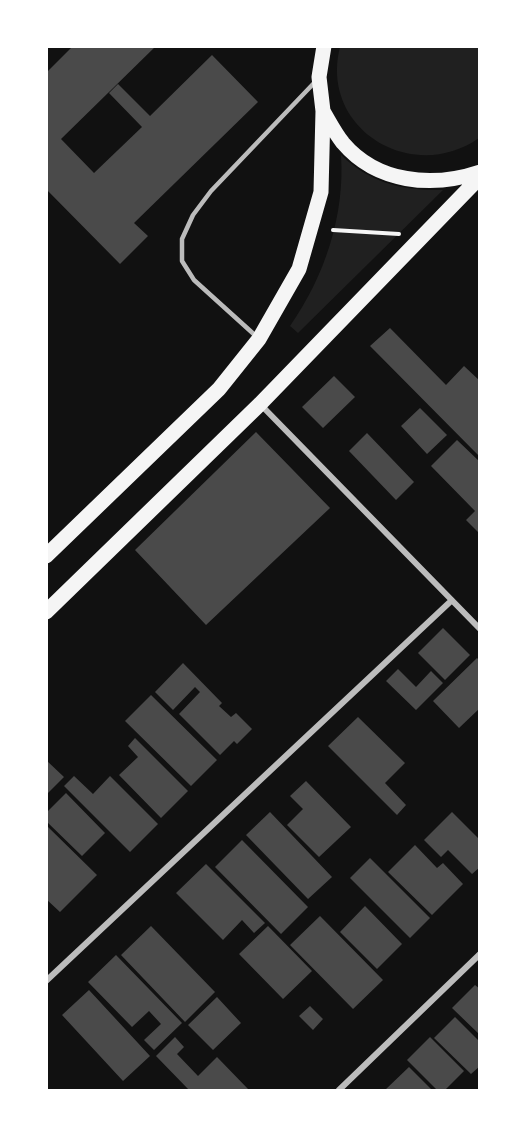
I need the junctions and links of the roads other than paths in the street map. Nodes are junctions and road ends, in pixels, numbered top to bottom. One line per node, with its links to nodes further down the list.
1 (324, 46): 2 (main road)
2 (319, 77): 3 (main road); 6 (lane)
3 (323, 111): 4 (main road); 6 (main road)
4 (480, 172)
5 (480, 177): 7 (main road)
6 (259, 339): 8 (main road)
7 (260, 404): 9 (street); 10 (main road)
8 (46, 556)
9 (451, 601): 11 (street); 13 (street)
10 (46, 612)
11 (480, 629)
12 (480, 954): 14 (street)
13 (46, 981)
14 (339, 1090)

